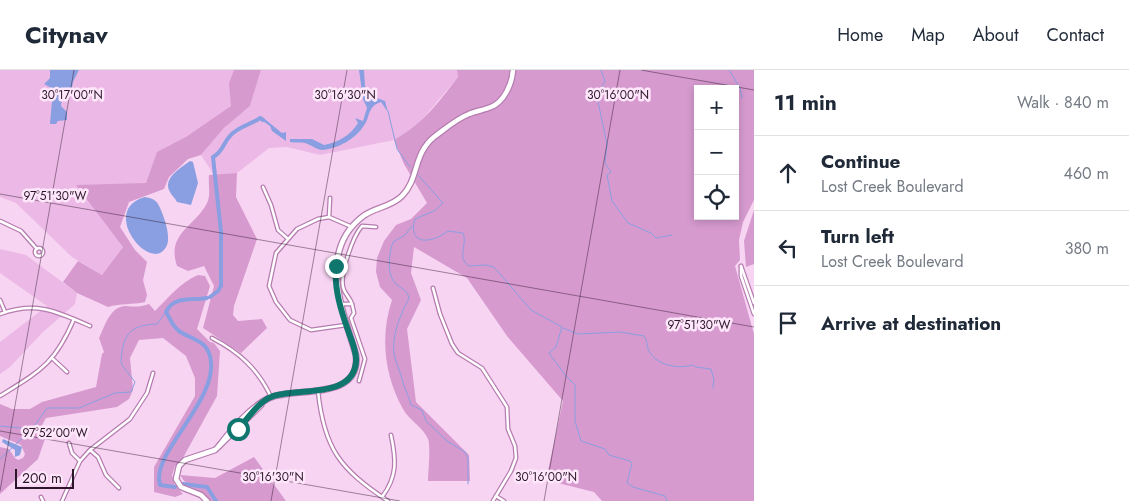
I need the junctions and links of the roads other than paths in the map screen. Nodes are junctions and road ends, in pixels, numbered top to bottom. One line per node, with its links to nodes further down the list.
1 (513, 70): 6 (street)
2 (263, 187): 8 (street)
3 (330, 198): 4 (street)
4 (329, 217): 6 (street); 8 (street)
5 (0, 221): 9 (street)
6 (352, 227): 13 (street)
7 (376, 227): 14 (street)
8 (288, 238): 19 (street)
9 (37, 248)
10 (433, 288): 34 (street)
11 (0, 300): 15 (street)
12 (754, 303): 17 (street)
13 (340, 304): 14 (street); 19 (street)
14 (352, 304): 25 (street)
15 (5, 312): 16 (street); 18 (street)
16 (0, 314)
17 (754, 314)
18 (74, 319): 20 (street); 22 (street)
19 (346, 325): 26 (street)
20 (90, 326)
21 (212, 338): 28 (street)
22 (53, 359): 23 (street); 27 (street)
23 (67, 372)
24 (153, 373): 31 (street)
25 (359, 381)
26 (318, 391): 28 (street); 35 (street)
27 (0, 396)
28 (268, 398): 37 (street)
29 (391, 435): 35 (street)
30 (69, 443): 32 (street)
31 (90, 450): 32 (street); 33 (street)
32 (80, 461): 36 (street)
33 (119, 488)
34 (496, 496): 39 (street); 40 (street)
35 (382, 497): 38 (street)
36 (62, 501)
37 (207, 501)
38 (388, 501)
39 (493, 501)
40 (504, 501)

